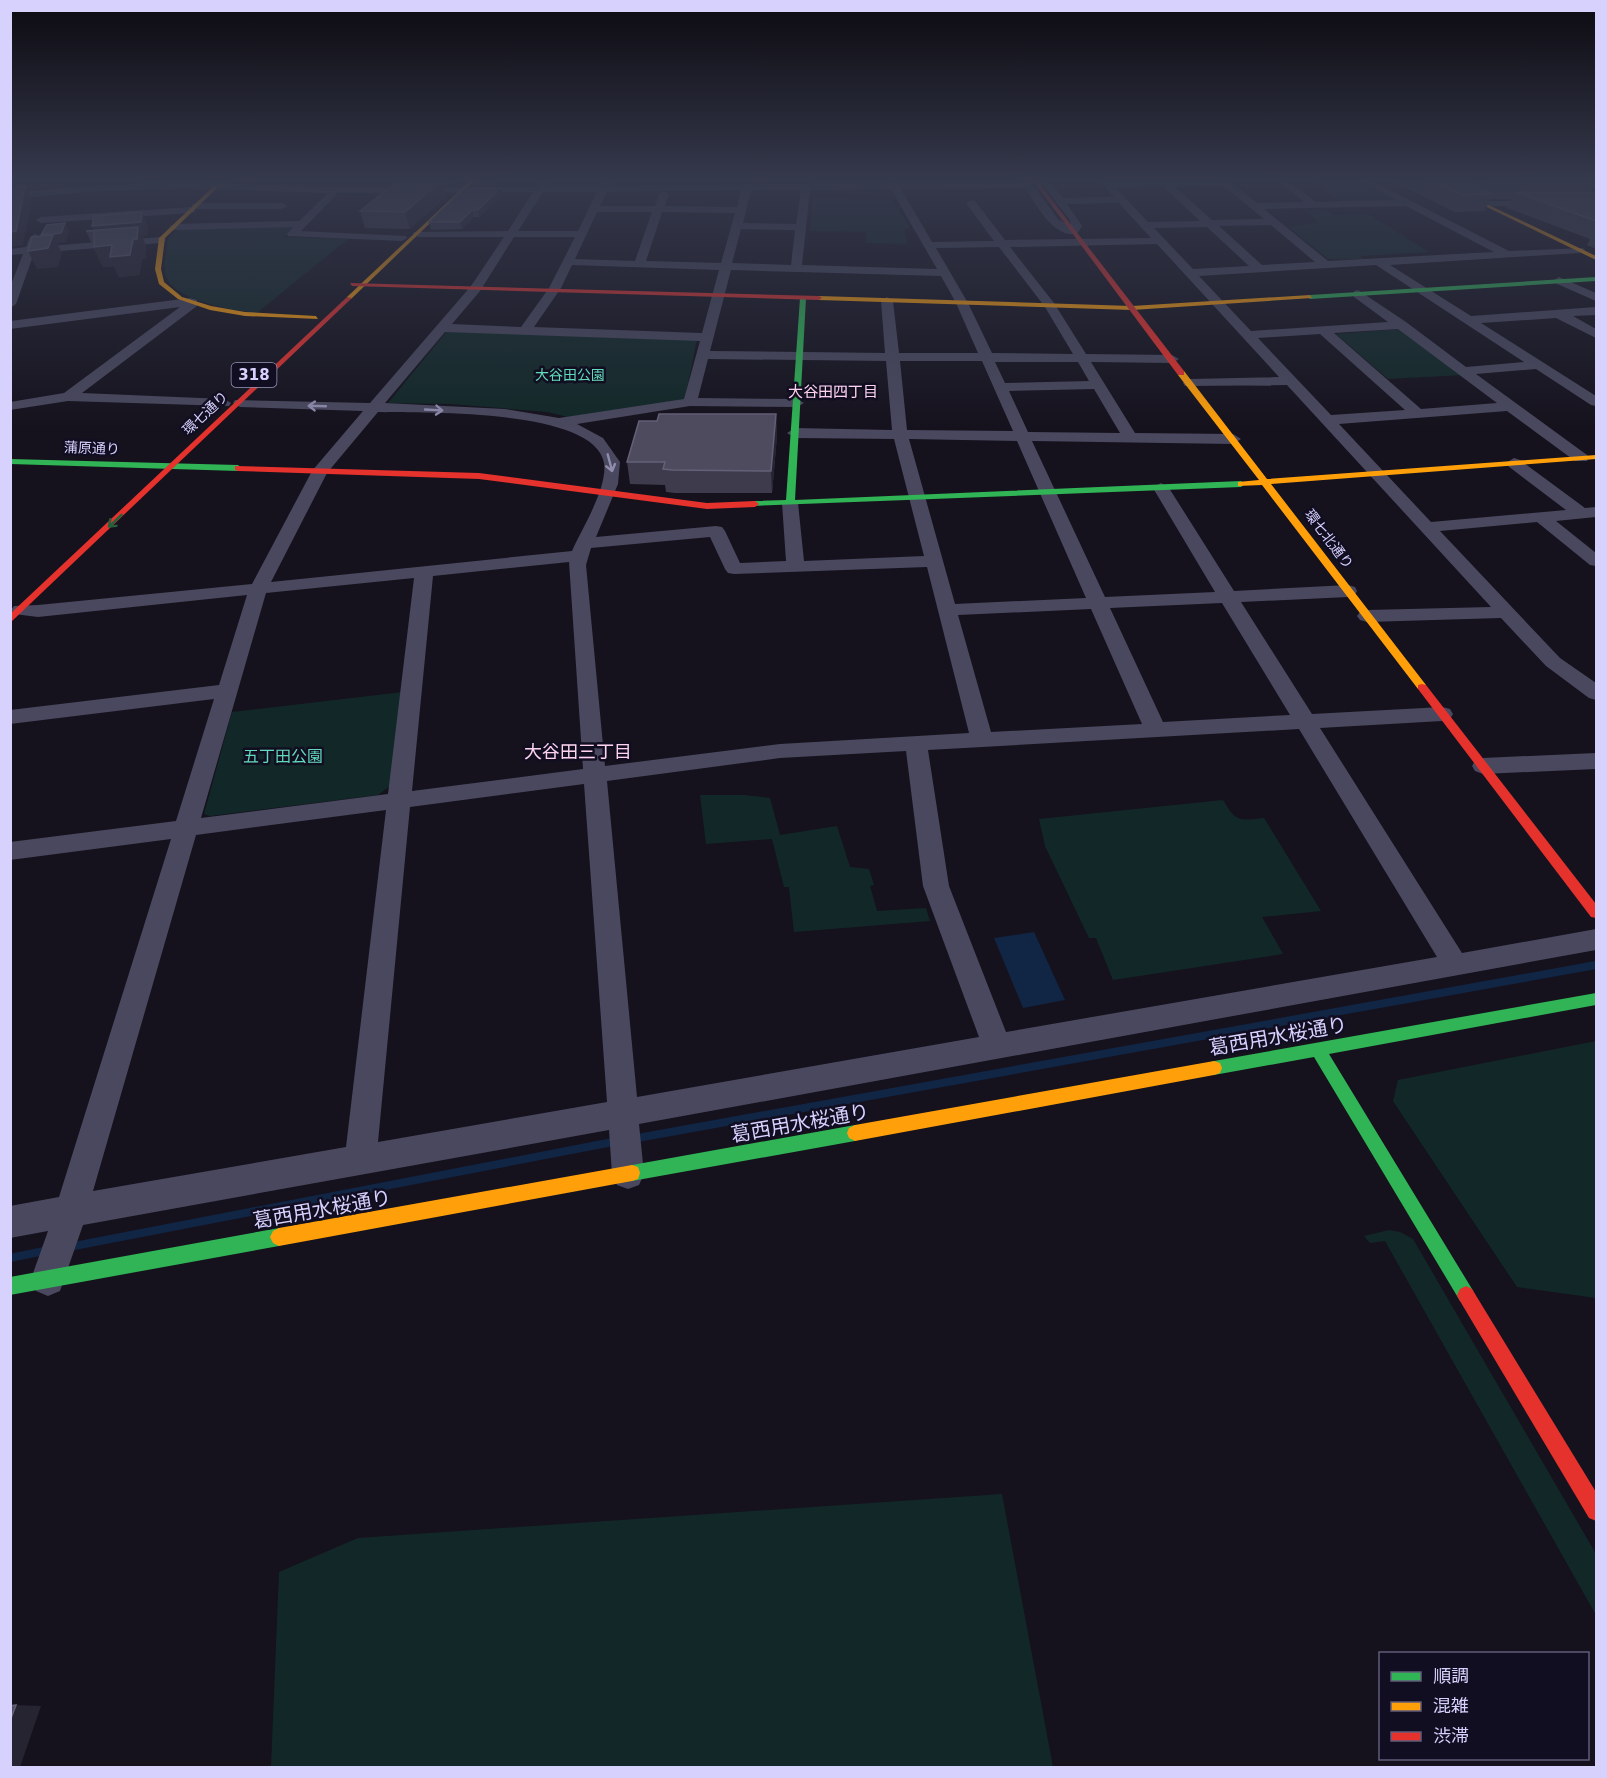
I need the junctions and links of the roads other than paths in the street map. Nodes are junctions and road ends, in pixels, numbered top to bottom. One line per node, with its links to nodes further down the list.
1 (25, 263): 41 (street)
2 (159, 263): 38 (street)
3 (379, 263): 28 (street, 環七通り / 318)
4 (383, 263): 28 (street, 環七通り / 318)
5 (492, 263): 29 (street)
6 (567, 263): 30 (street)
7 (603, 263): 18 (street)
8 (727, 263): 20 (street)
9 (797, 263): 21 (street)
10 (939, 263): 24 (street)
11 (1017, 263): 42 (street)
12 (1097, 263): 43 (street, 環七北通り)
13 (1182, 263): 25 (street)
14 (1252, 263): 22 (street)
15 (1323, 263): 19 (street)
16 (1361, 263): 19 (street)
17 (1380, 263): 31 (street)
18 (639, 264): 20 (street)
19 (1325, 265): 22 (street)
20 (726, 267): 21 (street); 33 (street)
21 (796, 268): 23 (street)
22 (1259, 269): 25 (street)
23 (840, 270): 24 (street); 36 (street)
24 (945, 273): 39 (street)
25 (1191, 273): 40 (street)
26 (1596, 279): 27 (street)
27 (1559, 281): 31 (street); 34 (street)
28 (358, 285): 29 (street); 46 (street, 環七通り / 318); 72 (street, 環七通り / 318)
29 (476, 288): 30 (street); 50 (street)
30 (553, 290): 33 (street); 52 (street)
31 (1422, 290): 32 (street); 47 (street)
32 (1358, 294): 40 (street); 49 (street)
33 (719, 296): 35 (street); 55 (street)
34 (1596, 297)
35 (803, 298): 36 (street); 57 (street)
36 (834, 299): 37 (street)
37 (887, 301): 39 (street); 58 (street)
38 (191, 303): 46 (street); 48 (street); 68 (street)
39 (962, 303): 42 (street); 59 (street)
40 (1219, 303): 43 (street); 54 (street)
41 (10, 304)
42 (1050, 306): 43 (street); 60 (street)
43 (1132, 308): 61 (street, 環七北通り)
44 (1596, 311): 45 (street)
45 (1558, 314): 47 (street); 53 (street)
46 (316, 318): 71 (street, 環七通り / 318)
47 (1468, 320): 62 (street)
48 (10, 325)
49 (1402, 325): 51 (street); 63 (street)
50 (442, 328): 52 (street); 76 (street)
51 (1323, 330): 54 (street); 77 (street)
52 (525, 331): 55 (street)
53 (1596, 334)
54 (1249, 335): 64 (street)
55 (706, 337): 56 (street)
56 (701, 355): 57 (street); 70 (street)
57 (800, 356): 58 (street); 73 (street)
58 (893, 357): 59 (street); 81 (street)
59 (987, 358): 60 (street); 67 (street)
60 (1082, 359): 61 (street); 66 (street)
61 (1172, 359): 65 (street, 環七北通り)
62 (1538, 365): 63 (street); 69 (street)
63 (1464, 371): 75 (street)
64 (1292, 381): 65 (street); 78 (street)
65 (1190, 383): 84 (street, 環七北通り)
66 (1098, 385): 67 (street); 83 (street)
67 (1000, 387): 82 (street)
68 (68, 397): 71 (street); 74 (street)
69 (1595, 401)
70 (690, 402): 73 (street); 79 (street)
71 (224, 403): 89 (street, 環七通り / 318)
72 (240, 403): 76 (street, one-way to 72); 90 (street, 環七通り / 318)
73 (797, 403): 80 (street)
74 (10, 406)
75 (1510, 406): 77 (street); 86 (street)
76 (375, 407): 79 (street, one-way to 79); 91 (street)
77 (1418, 412): 78 (street)
78 (1328, 420): 92 (street)
79 (558, 422): 96 (street, one-way to 96)
80 (795, 433): 81 (street); 98 (street)
81 (900, 434): 82 (street); 97 (street)
82 (1022, 436): 83 (street); 95 (street)
83 (1130, 437): 84 (street)
84 (1233, 438): 93 (street, 環七北通り)
85 (1596, 457): 86 (street, 蒲原通り)
86 (1581, 458): 88 (street, 蒲原通り)
87 (10, 461): 89 (street, 蒲原通り)
88 (1514, 464): 92 (street, 蒲原通り); 99 (street)
89 (157, 466): 90 (street, 蒲原通り); 111 (street, 環七通り / 318)
90 (172, 467): 91 (street, 蒲原通り); 111 (street, 環七通り / 318, one-way to 111)
91 (320, 471): 96 (street, 蒲原通り); 107 (street)
92 (1380, 474): 93 (street, 蒲原通り); 101 (street)
93 (1266, 483): 94 (street, 蒲原通り); 108 (street, 環七北通り)
94 (1161, 488): 95 (street, 蒲原通り); 109 (street)
95 (1048, 492): 97 (street, 蒲原通り); 110 (street)
96 (607, 493): 98 (street, 蒲原通り); 102 (street)
97 (916, 498): 98 (street, 蒲原通り); 103 (street)
98 (790, 502): 105 (street)
99 (1589, 512): 100 (street)
100 (1541, 517): 101 (street); 104 (street)
101 (1429, 526): 113 (street)
102 (581, 549): 105 (street); 106 (street); 127 (street)
103 (934, 561): 105 (street); 112 (street)
104 (1596, 561)
105 (796, 567)
106 (424, 572): 107 (street); 128 (street)
107 (258, 589): 111 (street); 117 (street)
108 (1347, 591): 109 (street); 114 (street, 環七北通り)
109 (1228, 596): 110 (street); 121 (street)
110 (1098, 603): 112 (street); 122 (street)
111 (14, 610)
112 (947, 610): 123 (street)
113 (1508, 612): 114 (street); 116 (street)
114 (1367, 616): 119 (street, 環七北通り)
115 (1596, 668): 116 (street)
116 (1563, 671): 118 (street)
117 (227, 691): 120 (street); 129 (street)
118 (1596, 693)
119 (1442, 714): 121 (street); 126 (street, 環七北通り)
120 (10, 717)
121 (1306, 722): 122 (street); 133 (street)
122 (1156, 730): 123 (street)
123 (982, 739): 124 (street)
124 (916, 743): 127 (street); 135 (street)
125 (1596, 762): 126 (street)
126 (1483, 766): 131 (street, 環七北通り)
127 (594, 774): 128 (street); 137 (street)
128 (399, 801): 129 (street); 138 (street)
129 (187, 828): 130 (street); 140 (street)
130 (10, 851)
131 (1596, 913)
132 (1596, 940): 133 (street)
133 (1455, 964): 135 (street)
134 (1596, 999): 136 (street, 葛西用水桜通り)
135 (997, 1047): 137 (street)
136 (1318, 1049): 139 (street, 葛西用水桜通り); 144 (street)
137 (624, 1112): 138 (street); 139 (street)
138 (360, 1160): 140 (street)
139 (627, 1166): 142 (street, 葛西用水桜通り)
140 (70, 1216): 141 (street); 142 (street)
141 (10, 1222)
142 (51, 1269): 143 (street, 葛西用水桜通り)
143 (10, 1286)
144 (1596, 1511)

